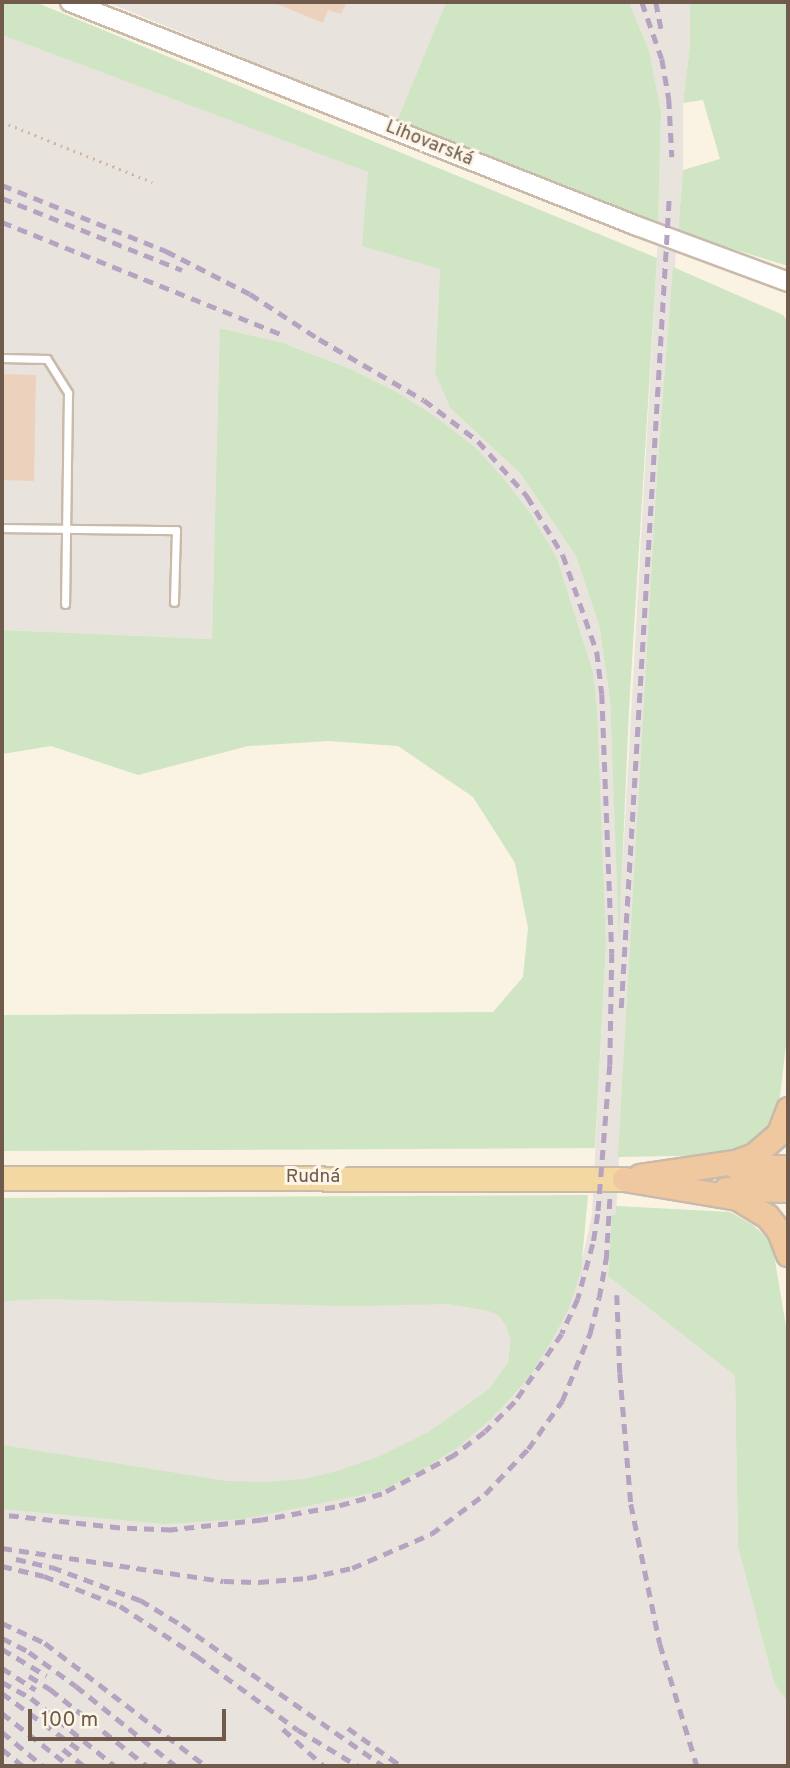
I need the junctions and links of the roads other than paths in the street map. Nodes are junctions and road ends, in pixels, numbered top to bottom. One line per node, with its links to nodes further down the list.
1 (70, 2): 2 (street, Lihovarská)
2 (788, 282)
3 (2, 358): 5 (lane)
4 (2, 528): 5 (lane)
5 (66, 528): 6 (lane); 7 (lane)
6 (174, 602)
7 (65, 604)
8 (788, 1109): 10 (highway)
9 (788, 1167): 10 (highway)
10 (687, 1177): 12 (highway); 13 (highway); 14 (highway)
11 (2, 1178): 12 (main road, Rudná)
12 (624, 1179)
13 (788, 1190)
14 (788, 1254)

